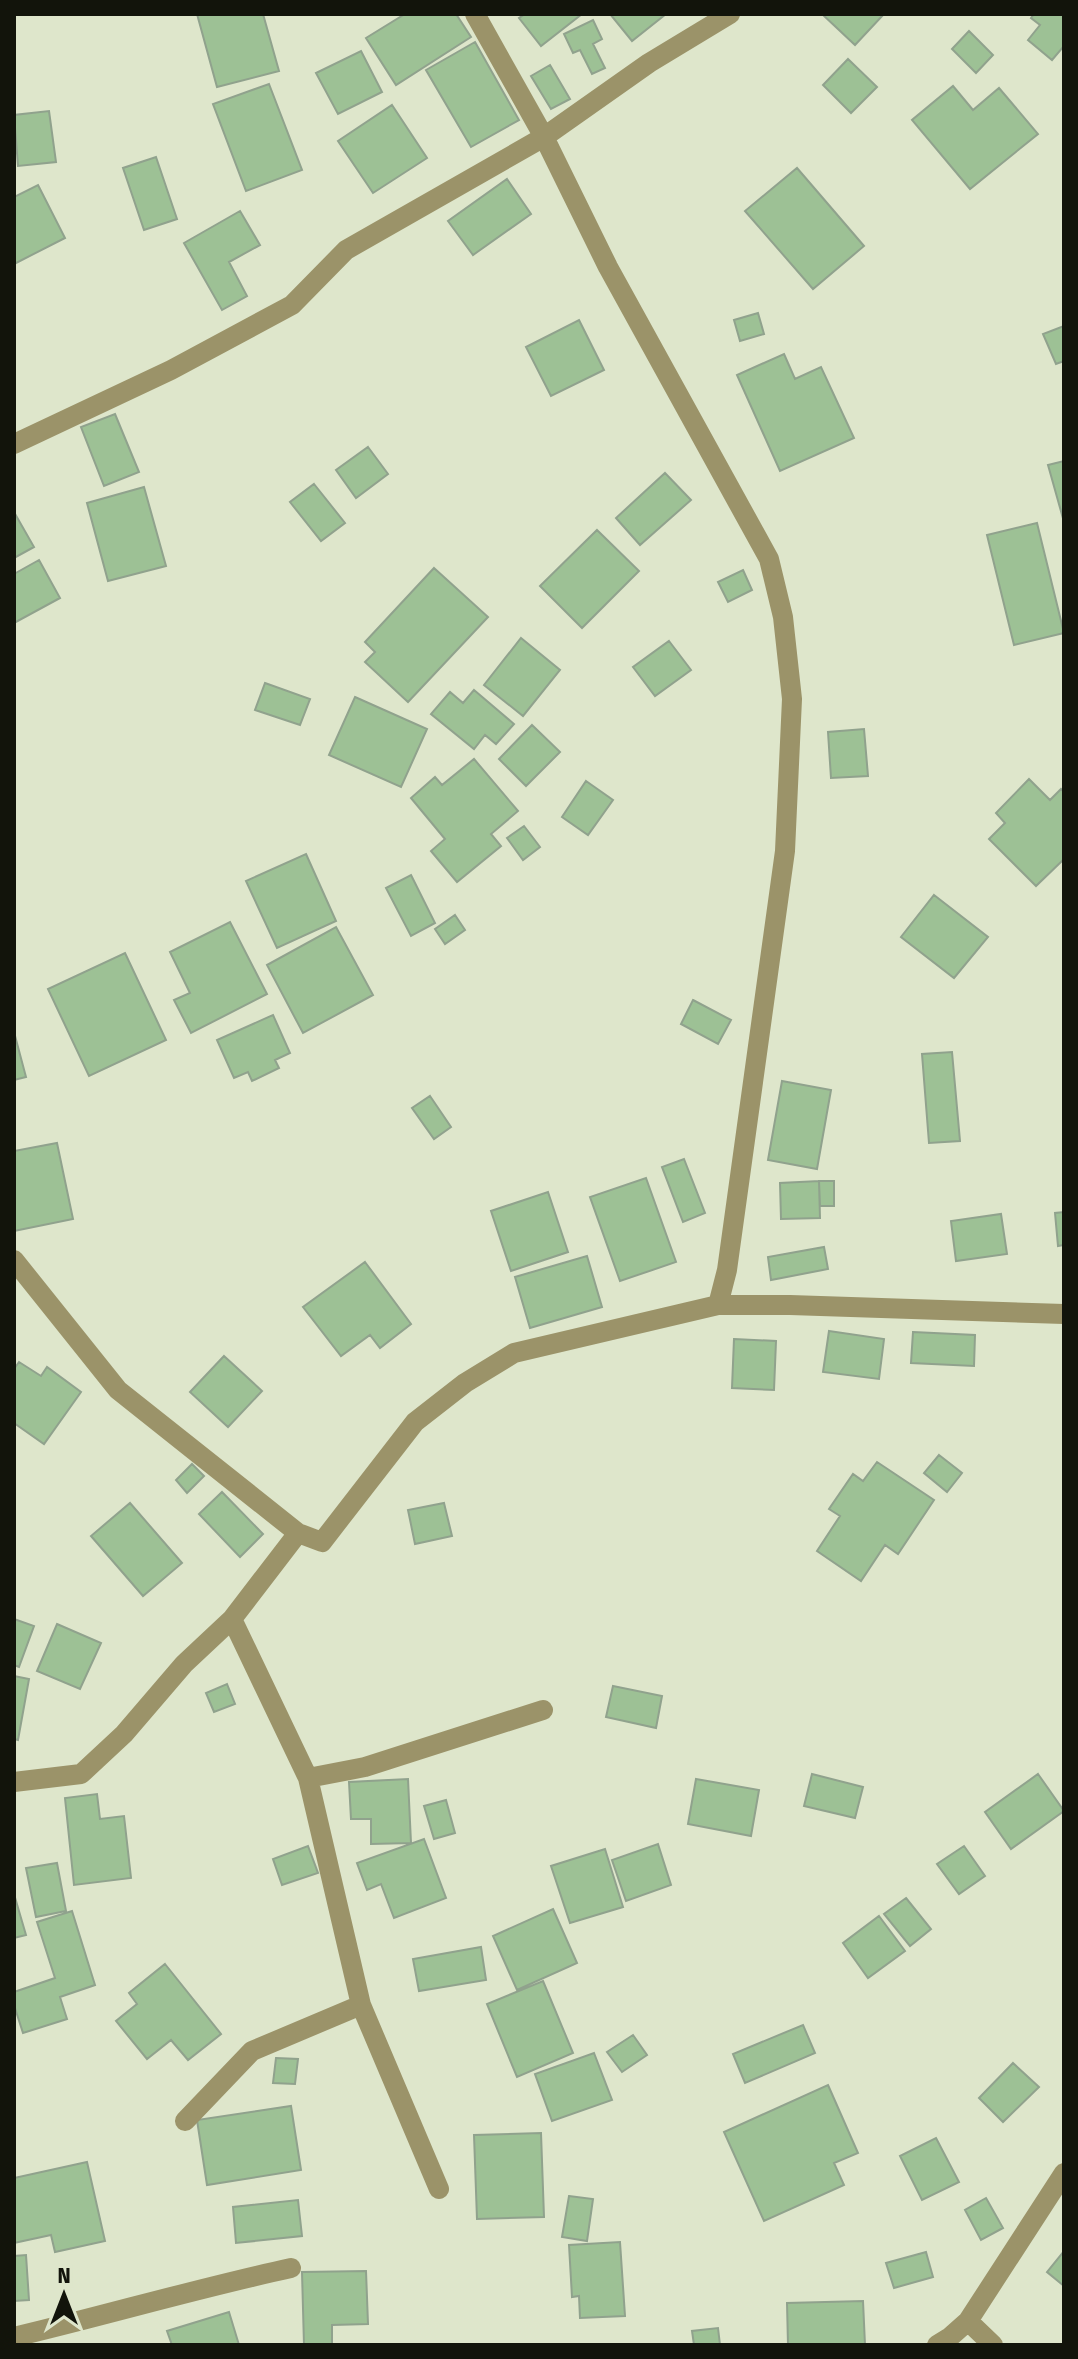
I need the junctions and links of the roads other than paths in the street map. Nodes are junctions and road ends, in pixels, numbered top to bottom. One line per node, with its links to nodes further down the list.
1 (475, 14): 3 (street)
2 (730, 14): 3 (street)
3 (544, 137): 4 (street); 8 (street)
4 (53, 426): 5 (street); 6 (street)
5 (14, 436)
6 (14, 444)
7 (14, 1260): 10 (street)
8 (718, 1305): 9 (street); 10 (street)
9 (1064, 1314)
10 (298, 1533): 11 (street)
11 (232, 1619): 13 (street); 14 (street)
12 (543, 1710): 13 (street)
13 (308, 1778): 15 (street)
14 (14, 1782)
15 (361, 2005): 16 (street); 18 (street)
16 (185, 2121)
17 (1064, 2173): 20 (street)
18 (439, 2189)
19 (291, 2268): 21 (street)
20 (968, 2321): 22 (street); 23 (street)
21 (14, 2337)
22 (937, 2345)
23 (993, 2345)

